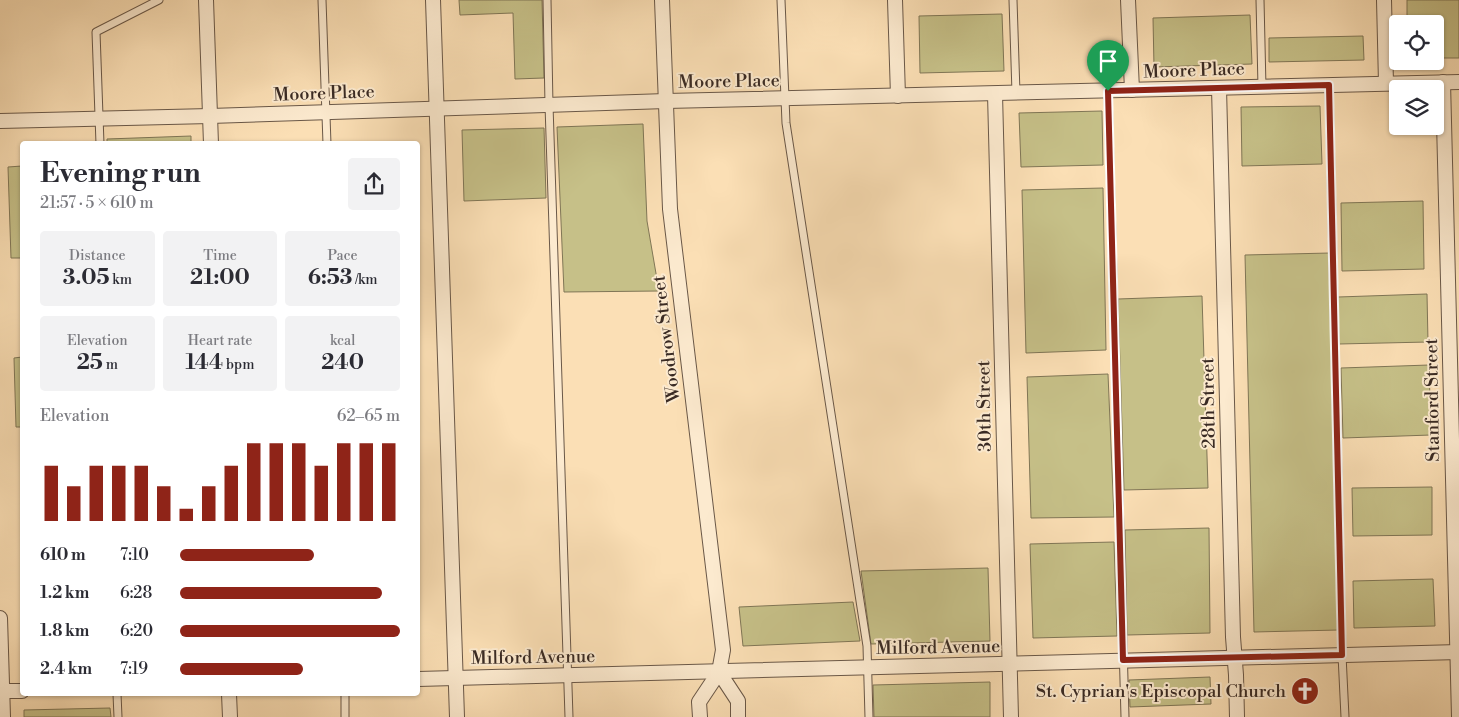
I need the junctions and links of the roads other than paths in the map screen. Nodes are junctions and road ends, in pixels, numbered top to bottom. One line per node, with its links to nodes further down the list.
1 (159, 0): 31 (lane)
2 (206, 0): 30 (street)
3 (322, 0): 29 (lane)
4 (433, 0): 28 (street)
5 (547, 0): 27 (lane)
6 (662, 0): 26 (street, Woodrow Street)
7 (781, 0): 25 (lane)
8 (895, 0): 24 (street)
9 (1013, 0): 22 (lane)
10 (1128, 0): 20 (street)
11 (1260, 0): 18 (lane)
12 (1384, 0): 15 (street)
13 (1444, 82): 14 (street, Moore Place)
14 (1459, 82)
15 (1386, 84): 16 (street, Moore Place); 17 (street, Moore Place)
16 (1389, 84)
17 (1329, 85): 18 (street, Moore Place); 39 (lane)
18 (1262, 87): 19 (street, Moore Place)
19 (1219, 88): 20 (street, Moore Place); 40 (street, 28th Street)
20 (1132, 90): 21 (street, Moore Place)
21 (1108, 91): 22 (street, Moore Place); 41 (lane)
22 (1016, 93): 23 (street, Moore Place)
23 (995, 94): 24 (street, Moore Place); 42 (street, 30th Street)
24 (898, 96): 25 (street, Moore Place)
25 (784, 99): 26 (street, Moore Place); 43 (lane)
26 (666, 101): 27 (street, Moore Place); 44 (street, Woodrow Street)
27 (549, 105): 28 (street, Moore Place); 45 (lane)
28 (437, 108): 29 (street, Moore Place); 46 (street)
29 (326, 112): 30 (street, Moore Place); 36 (lane)
30 (210, 116): 31 (street, Moore Place); 35 (street)
31 (100, 118): 33 (street, Moore Place); 34 (lane)
32 (1444, 120): 38 (street, Stanford Street)
33 (0, 121)
34 (100, 141)
35 (211, 141)
36 (327, 141)
37 (0, 618): 48 (street)
38 (1458, 652): 39 (street, Milford Avenue); 66 (street, Stanford Street)
39 (1342, 655): 40 (street, Milford Avenue); 65 (lane)
40 (1234, 657): 41 (street, Milford Avenue); 64 (street, 28th Street)
41 (1123, 660): 42 (street, Milford Avenue); 63 (lane)
42 (1009, 664): 43 (street, Milford Avenue); 62 (street, 30th Street)
43 (868, 667): 44 (street, Milford Avenue); 61 (lane)
44 (719, 672): 45 (street, Milford Avenue); 59 (street, Woodrow Street); 60 (street)
45 (568, 675): 46 (street, Milford Avenue); 58 (lane)
46 (455, 678): 47 (street, Milford Avenue); 57 (street)
47 (420, 679)
48 (1, 691): 49 (street); 53 (street)
49 (20, 691)
50 (117, 696): 54 (lane)
51 (229, 696): 55 (street)
52 (345, 696): 56 (lane)
53 (3, 717)
54 (118, 717)
55 (230, 717)
56 (345, 717)
57 (457, 717)
58 (570, 717)
59 (700, 717)
60 (738, 717)
61 (869, 717)
62 (1011, 717)
63 (1125, 717)
64 (1237, 717)
65 (1345, 717)
66 (1459, 717)

